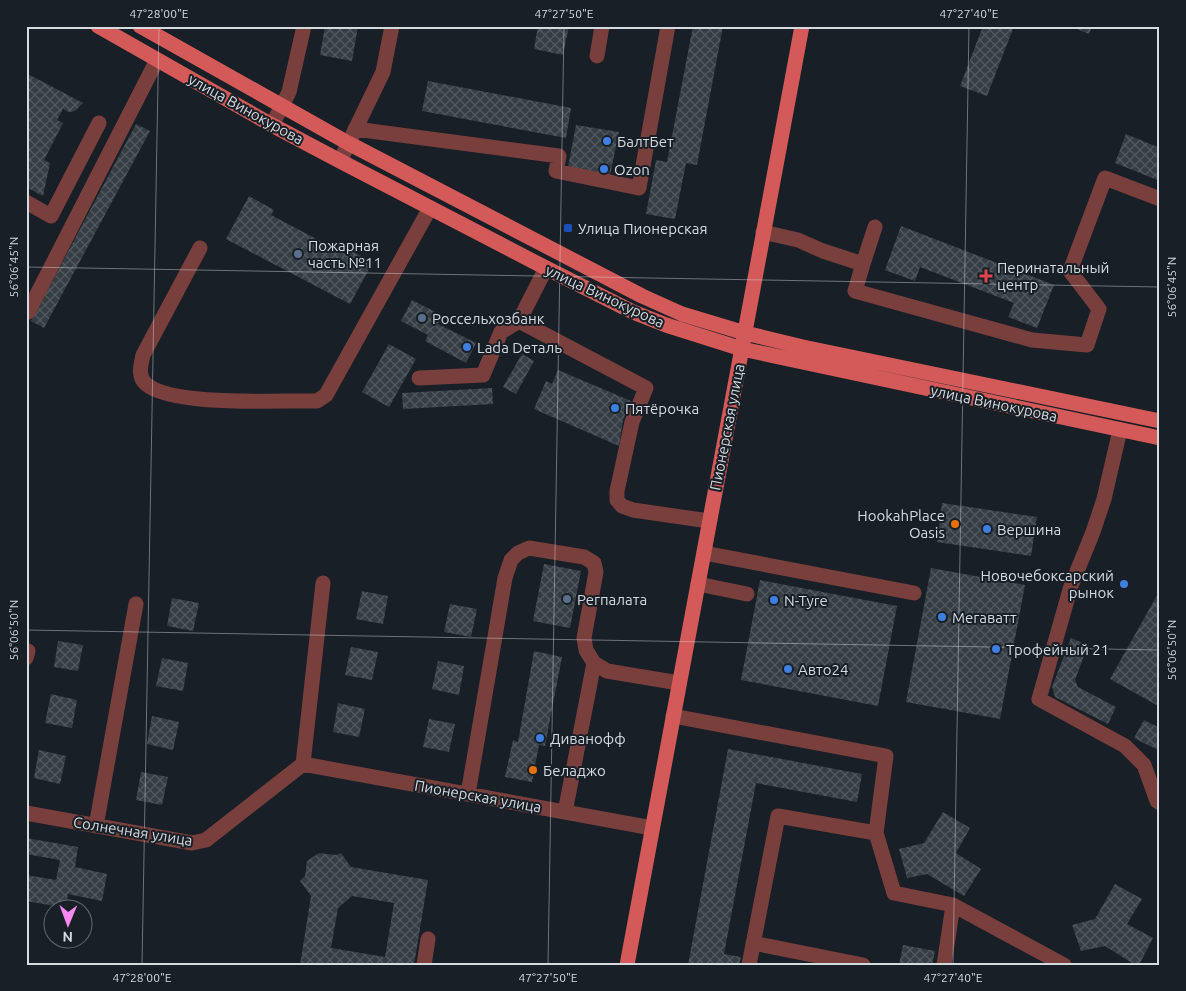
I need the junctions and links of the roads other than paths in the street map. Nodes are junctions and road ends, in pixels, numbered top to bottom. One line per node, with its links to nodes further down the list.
1 (98, 26): 11 (main road, улица Винокурова)
2 (140, 26): 12 (main road, улица Винокурова)
3 (293, 26): 9 (street)
4 (304, 26): 9 (street)
5 (392, 26): 15 (street)
6 (602, 26): 10 (street)
7 (668, 26): 15 (street)
8 (802, 26): 22 (main road, Пионерская улица)
9 (299, 47): 12 (street)
10 (596, 56)
11 (157, 60): 14 (main road, улица Винокурова); 26 (street)
12 (281, 107): 14 (street); 16 (main road, улица Винокурова)
13 (99, 123): 19 (street)
14 (272, 125): 17 (main road, улица Винокурова)
15 (355, 129): 16 (street)
16 (348, 143): 17 (street); 28 (main road, улица Винокурова)
17 (340, 161): 20 (main road, улица Винокурова)
18 (1160, 199): 24 (street)
19 (26, 202)
20 (430, 208): 23 (street); 25 (main road, улица Винокурова)
21 (875, 227): 24 (street)
22 (763, 232): 24 (street); 28 (main road, Пионерская улица)
23 (200, 248)
24 (863, 264)
25 (546, 268): 27 (street); 29 (main road, улица Винокурова)
26 (28, 312)
27 (519, 321): 30 (street); 35 (street)
28 (745, 333): 29 (main road, Пионерская улица); 31 (main road, улица Винокурова)
29 (742, 349): 33 (main road, улица Винокурова); 35 (main road, Пионерская улица)
30 (419, 378)
31 (1122, 414): 32 (main road, улица Винокурова); 33 (main road)
32 (1160, 421)
33 (1120, 430): 34 (main road, улица Винокурова); 47 (street)
34 (1160, 438)
35 (710, 521): 36 (main road, Пионерская улица)
36 (704, 553): 38 (main road, Пионерская улица); 39 (street)
37 (323, 583): 45 (street)
38 (698, 584): 40 (street); 43 (main road, Пионерская улица)
39 (914, 593)
40 (747, 594)
41 (136, 604): 50 (street)
42 (594, 663): 43 (street); 46 (street); 48 (street)
43 (679, 683): 44 (main road, Пионерская улица)
44 (673, 716): 51 (main road, Пионерская улица); 52 (street)
45 (303, 764): 46 (street, Пионерская улица); 50 (street, Солнечная улица)
46 (468, 794): 48 (street, Пионерская улица)
47 (1160, 803)
48 (565, 812): 51 (street, Пионерская улица)
49 (26, 813): 50 (street, Солнечная улица)
50 (96, 826)
51 (652, 828): 57 (main road, Пионерская улица)
52 (876, 833): 53 (street); 55 (street)
53 (953, 905): 60 (street); 61 (street)
54 (428, 939): 56 (street)
55 (753, 943): 58 (street); 59 (street)
56 (424, 965)
57 (627, 965)
58 (749, 965)
59 (863, 965)
60 (944, 965)
61 (1064, 965)

